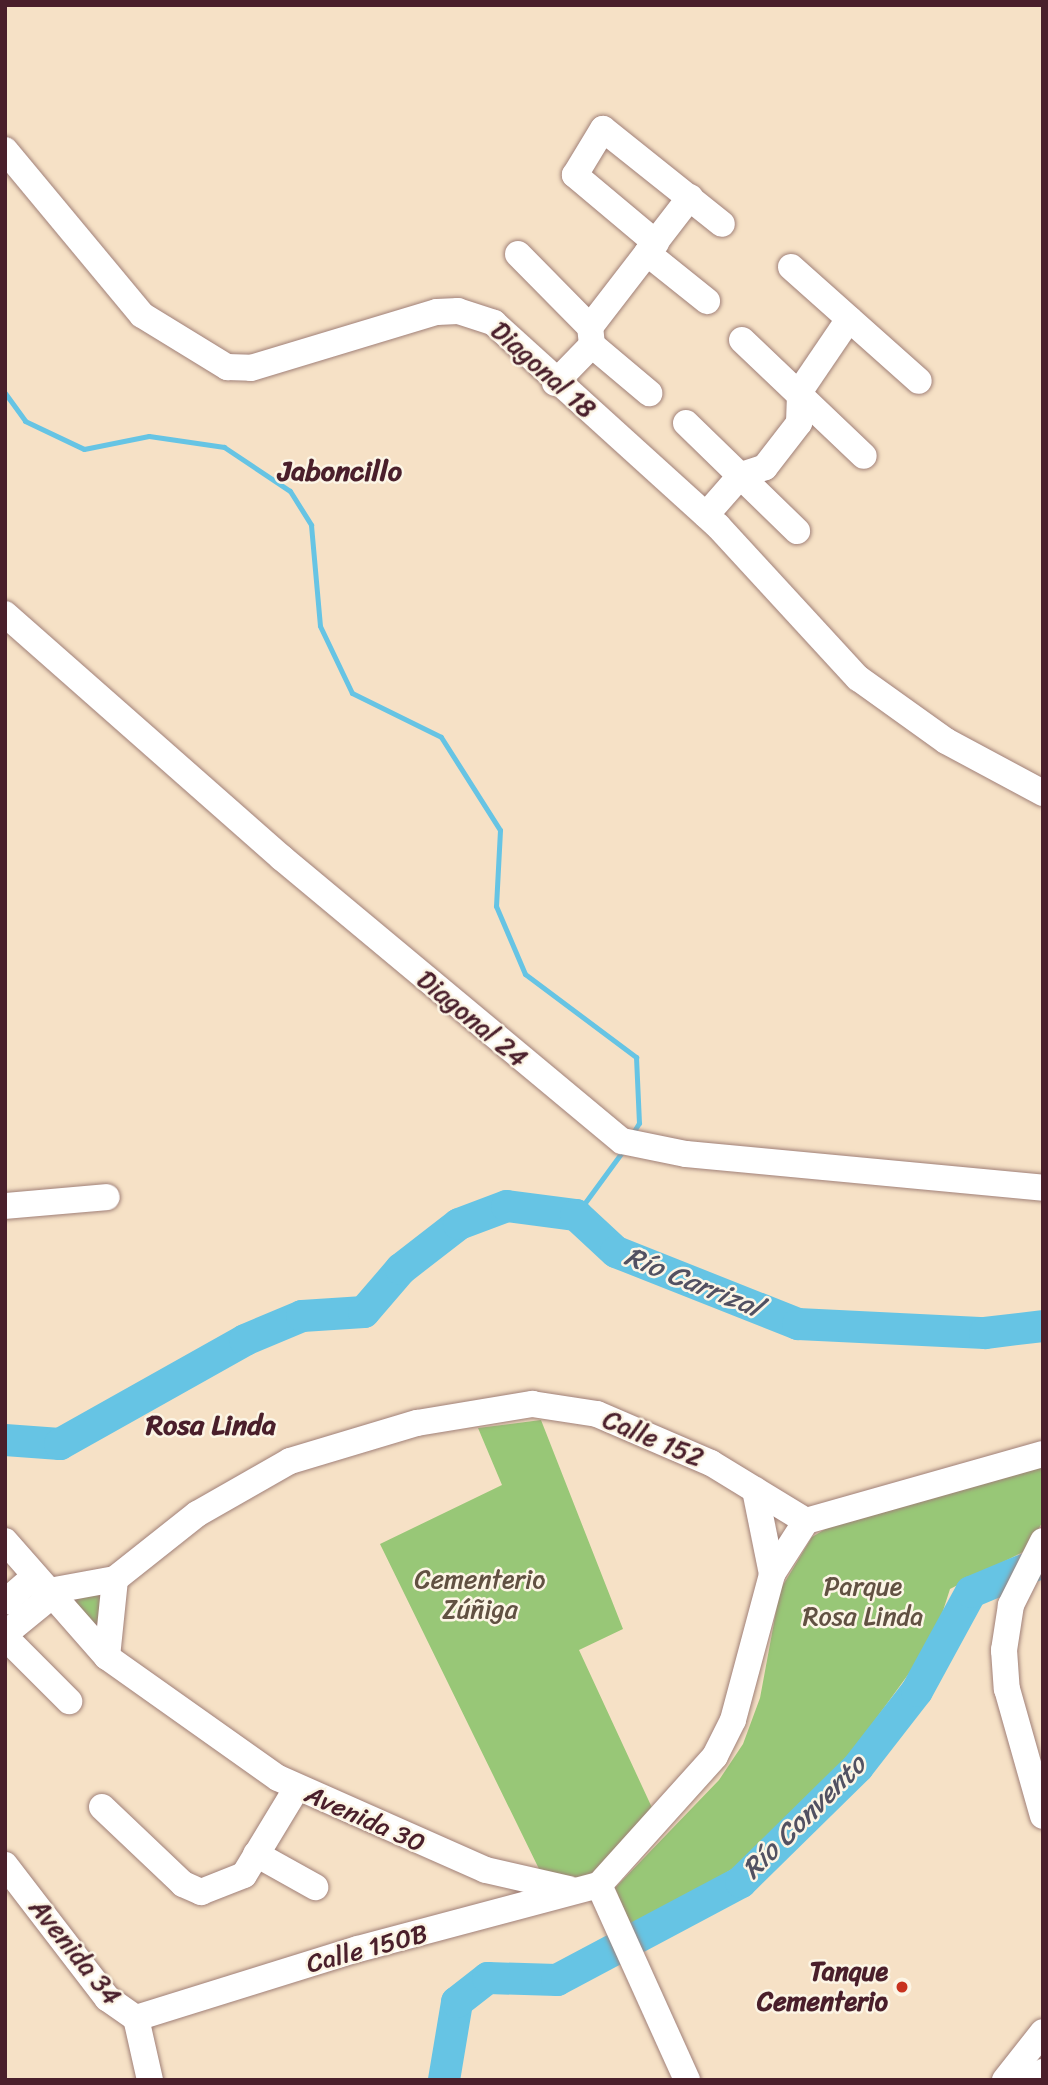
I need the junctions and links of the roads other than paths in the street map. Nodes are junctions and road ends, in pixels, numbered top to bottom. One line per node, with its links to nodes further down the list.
1 (5, 150): 12 (street, Diagonal 18)
2 (690, 197): 3 (street); 4 (street); 4 (street)
3 (722, 224)
4 (651, 248): 7 (street); 9 (street)
5 (518, 254): 9 (street)
6 (791, 267): 8 (street)
7 (707, 301)
8 (849, 319): 11 (street); 13 (street)
9 (591, 336): 12 (street); 14 (street)
10 (743, 340): 13 (street)
11 (919, 381)
12 (555, 383): 18 (street, Diagonal 18)
13 (800, 391): 16 (street); 17 (street)
14 (649, 393)
15 (686, 423): 17 (street)
16 (864, 456)
17 (741, 475): 18 (street); 19 (street)
18 (706, 514): 21 (street, Diagonal 18)
19 (797, 531)
20 (5, 614): 22 (street, Diagonal 24)
21 (1043, 793)
22 (1043, 1188)
23 (107, 1197): 24 (street)
24 (5, 1206)
25 (1043, 1454): 27 (street)
26 (755, 1490): 27 (street, Calle 152); 30 (street); 31 (street, Calle 152)
27 (806, 1521): 30 (street)
28 (5, 1541): 32 (street, Avenida 30)
29 (1041, 1546): 39 (street)
30 (772, 1574): 42 (street)
31 (115, 1579): 32 (street, Calle 152); 35 (street)
32 (42, 1589): 33 (street); 34 (street); 35 (street, Avenida 30)
33 (5, 1602)
34 (5, 1635): 36 (street)
35 (107, 1657): 37 (street, Avenida 30)
36 (69, 1701)
37 (296, 1789): 40 (street); 42 (street, Avenida 30)
38 (102, 1807): 40 (street)
39 (1043, 1816)
40 (256, 1854): 43 (street)
41 (5, 1865): 44 (street, Avenida 34)
42 (599, 1885): 44 (street, Calle 150B); 48 (street)
43 (315, 1887)
44 (136, 2018): 47 (street, Avenida 34)
45 (1043, 2032): 49 (street)
46 (1043, 2072): 50 (street)
47 (150, 2080)
48 (687, 2080)
49 (1005, 2080)
50 (1033, 2080)

